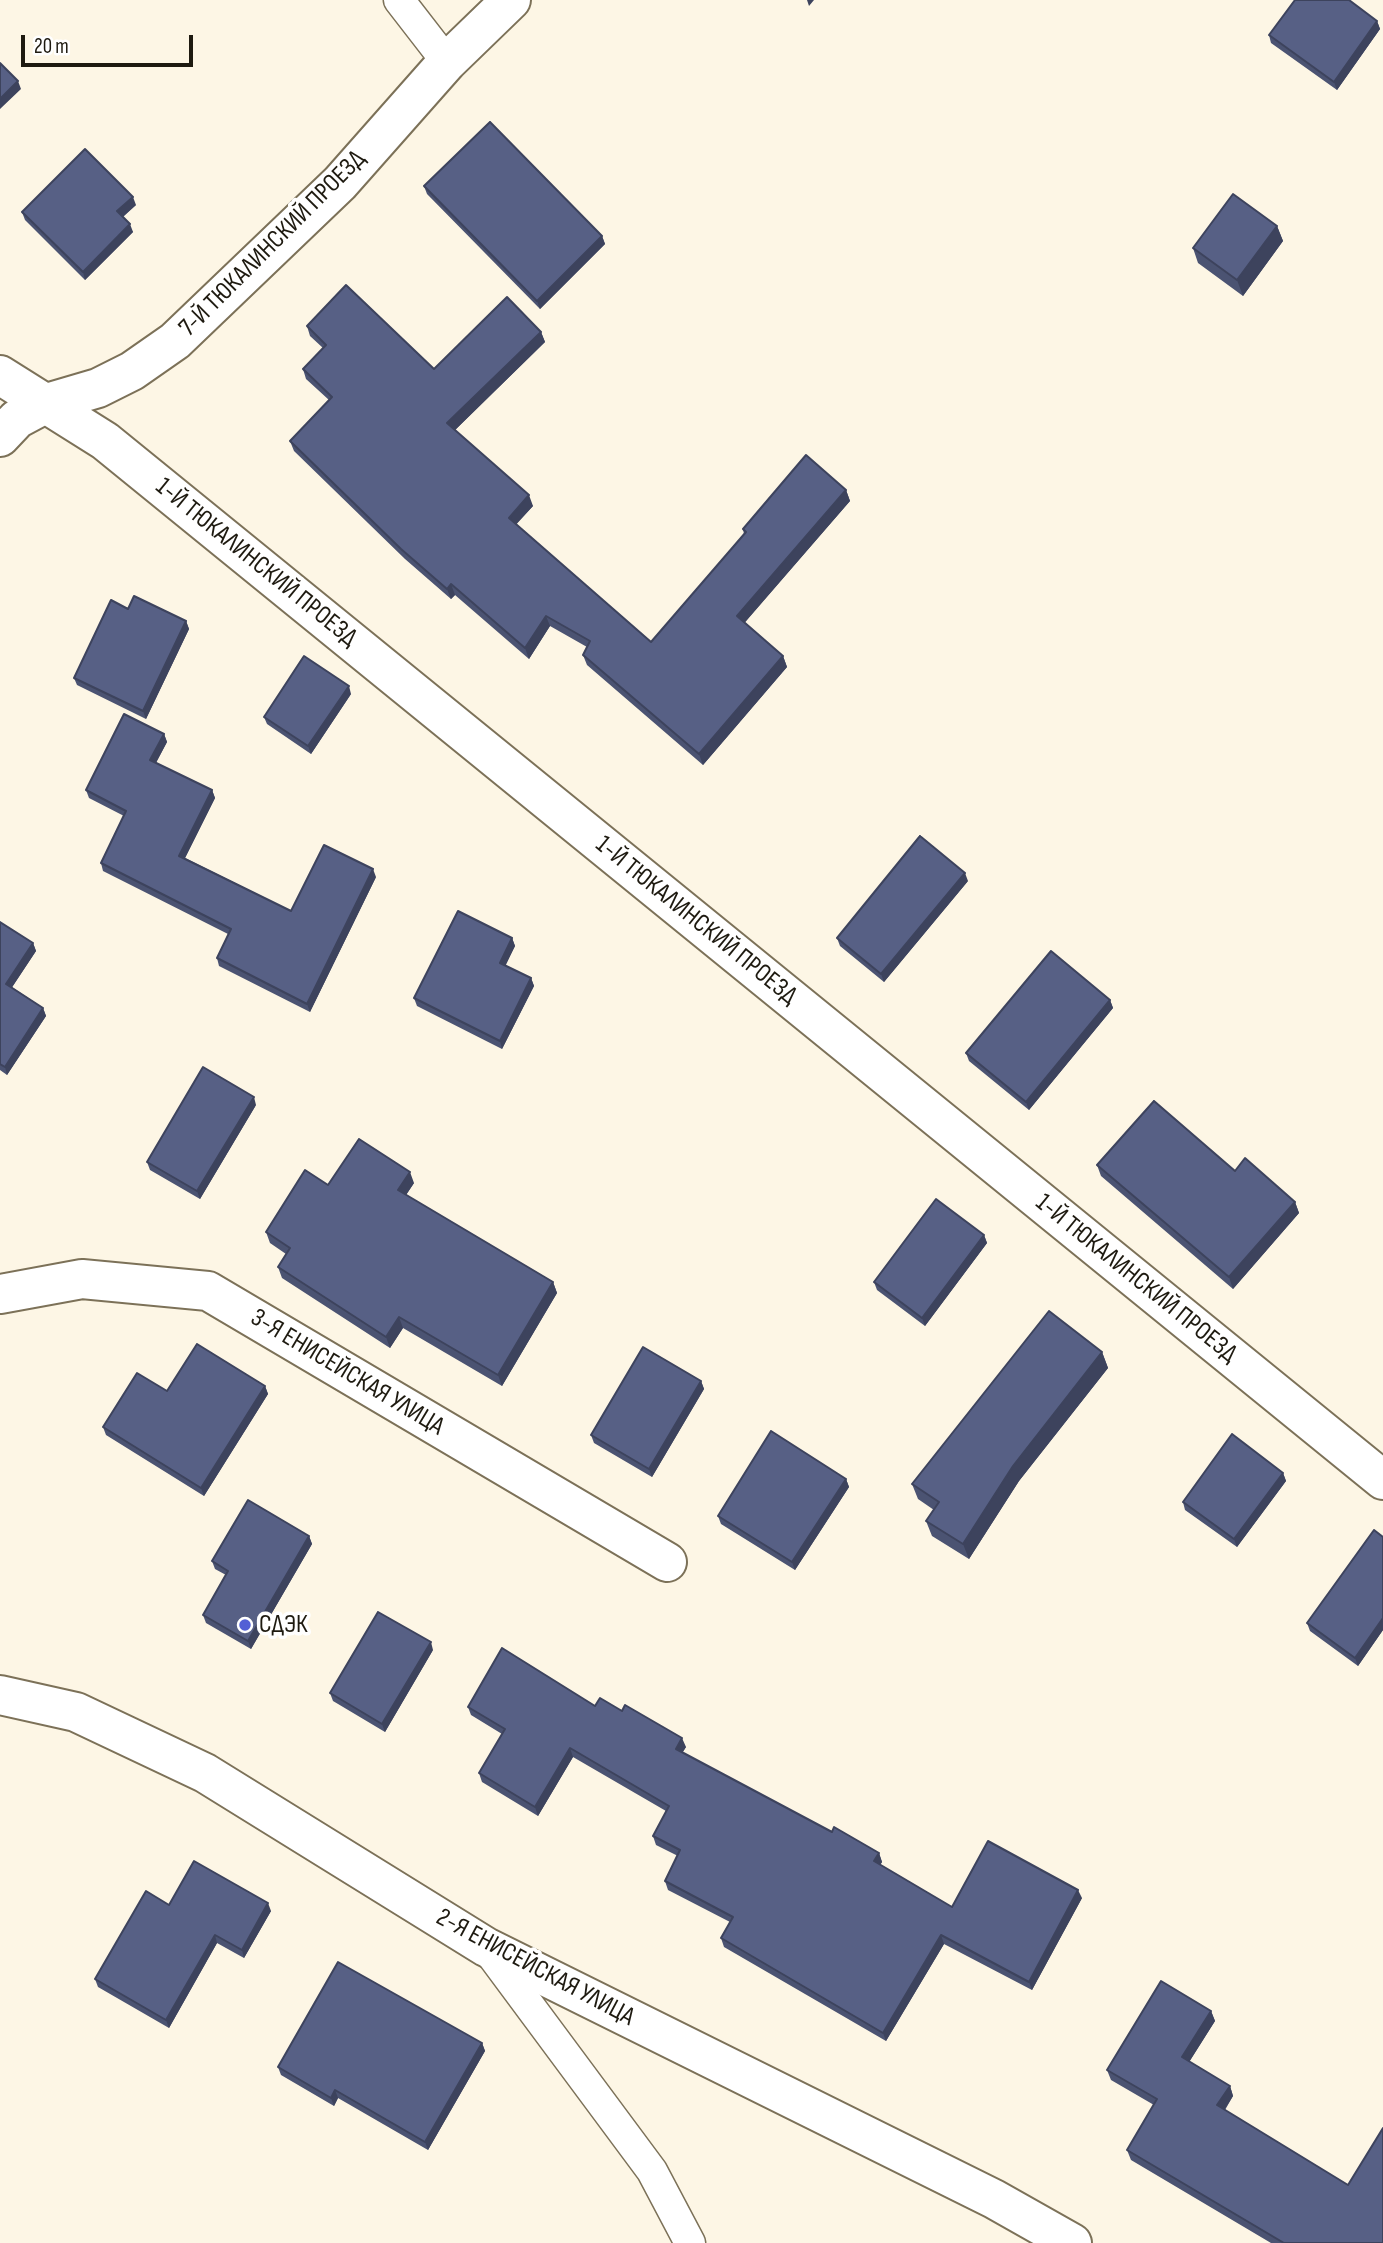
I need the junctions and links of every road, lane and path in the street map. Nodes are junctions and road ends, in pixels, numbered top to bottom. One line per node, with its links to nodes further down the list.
1 (398, 0): 3 (lane)
2 (511, 0): 3 (street, 7-Й ТЮКАЛИНСКИЙ ПРОЕЗД)
3 (447, 62): 5 (street, 7-Й ТЮКАЛИНСКИЙ ПРОЕЗД)
4 (0, 374): 5 (street, 1-Й ТЮКАЛИНСКИЙ ПРОЕЗД)
5 (47, 403): 6 (street, 7-Й ТЮКАЛИНСКИЙ ПРОЕЗД); 8 (street, 1-Й ТЮКАЛИНСКИЙ ПРОЕЗД)
6 (0, 437)
7 (0, 1294): 9 (street, 3-Я ЕНИСЕЙСКАЯ УЛИЦА)
8 (1383, 1480)
9 (667, 1562)
10 (0, 1695): 11 (street, 2-Я ЕНИСЕЙСКАЯ УЛИЦА)
11 (486, 1947): 12 (lane); 13 (street, 2-Я ЕНИСЕЙСКАЯ УЛИЦА)
12 (690, 2243)
13 (1072, 2243)

